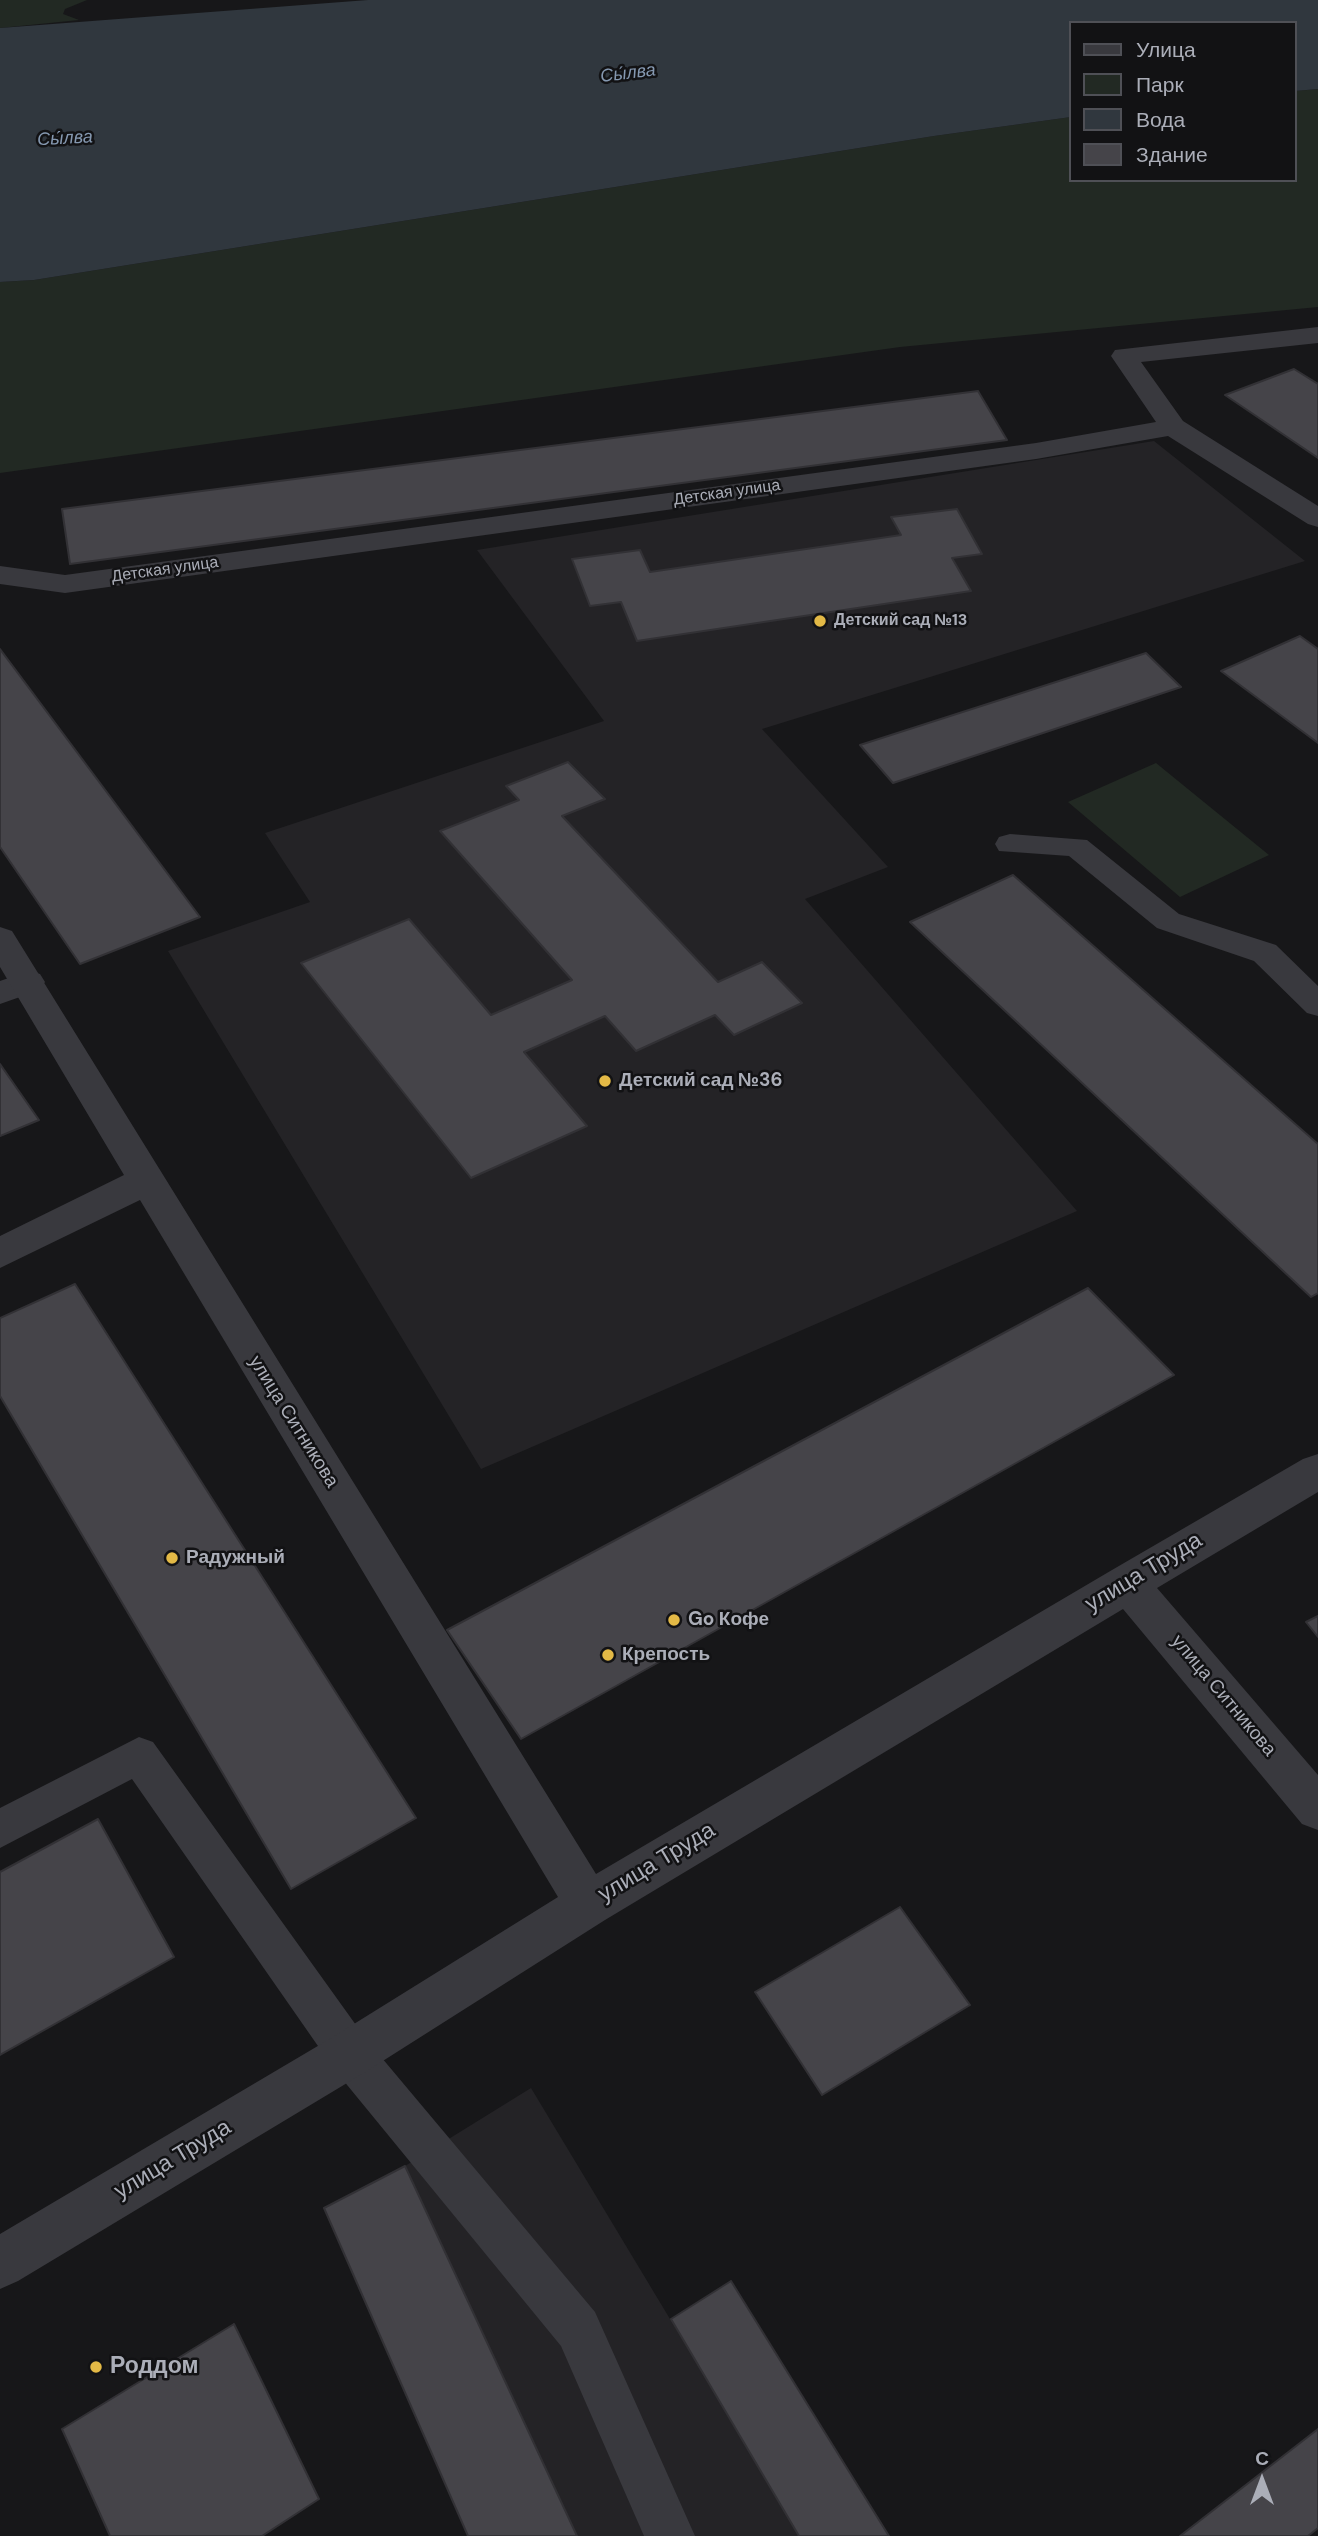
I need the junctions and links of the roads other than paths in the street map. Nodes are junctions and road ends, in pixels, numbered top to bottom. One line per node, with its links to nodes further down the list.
1 (1318, 335): 2 (street)
2 (1173, 427): 3 (street); 4 (street, Детская улица)
3 (1318, 518)
4 (0, 575)
5 (1010, 844): 8 (lane)
6 (0, 939): 7 (street, улица Ситникова)
7 (14, 988): 9 (street, улица Ситникова)
8 (1318, 1005)
9 (145, 1181): 10 (street); 15 (street, улица Ситникова)
10 (0, 1253)
11 (1318, 1471): 12 (street, улица Труда)
12 (1127, 1583): 13 (street, улица Ситникова); 15 (street, улица Труда)
13 (1318, 1809)
14 (0, 1829): 16 (lane)
15 (589, 1904): 16 (street, улица Труда)
16 (350, 2054): 17 (street, улица Труда); 18 (lane)
17 (0, 2263)
18 (670, 2536)

